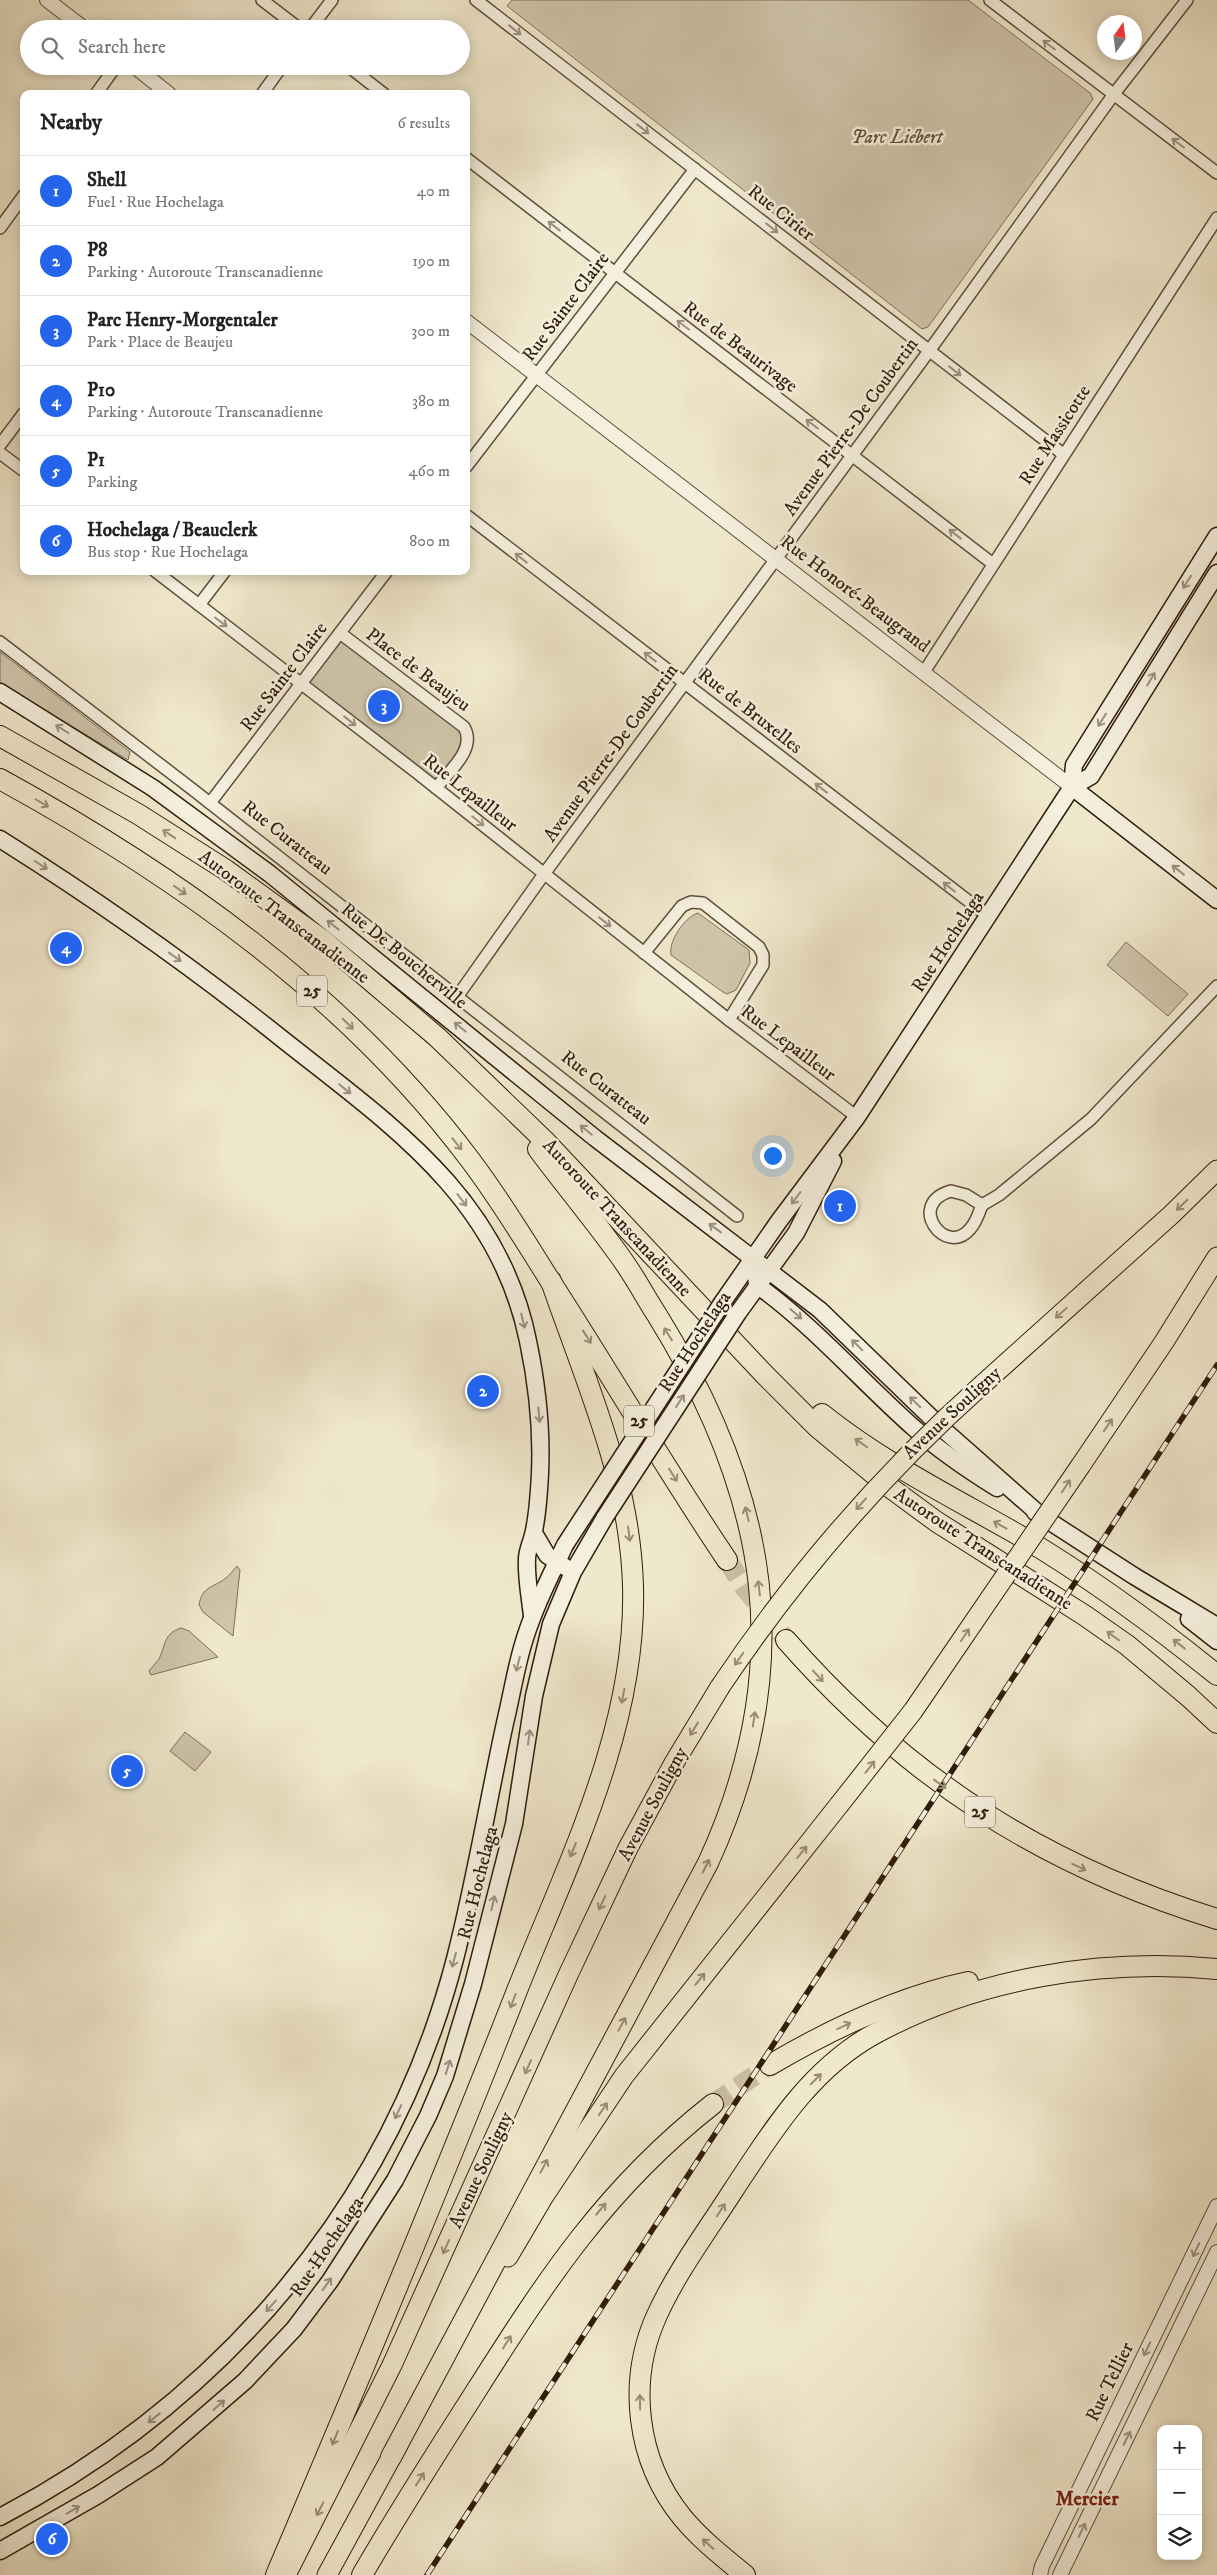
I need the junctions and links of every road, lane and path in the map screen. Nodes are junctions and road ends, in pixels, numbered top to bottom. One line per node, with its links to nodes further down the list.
1 (47, 0): 7 (street)
2 (262, 0): 8 (street)
3 (332, 0): 9 (street)
4 (476, 0): 20 (street, Rue Cirier, one-way to 20)
5 (990, 0): 18 (street, one-way to 5)
6 (1187, 0): 18 (street, Avenue Pierre-De Coubertin)
7 (73, 20)
8 (288, 20)
9 (317, 20)
10 (110, 75): 14 (street)
11 (146, 75): 15 (street)
12 (276, 75): 16 (street)
13 (360, 75): 17 (street)
14 (99, 90)
15 (165, 90)
16 (265, 90)
17 (379, 90)
18 (1114, 94): 21 (street, one-way to 18); 27 (street, Avenue Pierre-De Coubertin)
19 (470, 161): 25 (street, Rue de Beaurivage, one-way to 19)
20 (695, 169): 25 (street, Rue Sainte Claire); 27 (street, Rue Cirier, one-way to 27)
21 (1217, 172)
22 (20, 200): 24 (street)
23 (1217, 218): 33 (street, Rue Massicotte)
24 (0, 228)
25 (614, 272): 28 (street, Rue Sainte Claire); 32 (street, Rue de Beaurivage, one-way to 25)
26 (470, 324): 28 (street, Rue Honoré-Beaugrand)
27 (929, 350): 32 (street, Avenue Pierre-De Coubertin); 33 (street, Rue Cirier, one-way to 33)
28 (536, 375): 34 (street, Rue Sainte Claire); 38 (street, Rue Honoré-Beaugrand)
29 (20, 418): 30 (street)
30 (0, 445)
31 (0, 453): 35 (street)
32 (852, 454): 38 (street, Avenue Pierre-De Coubertin); 39 (street, Rue de Beaurivage, one-way to 32)
33 (1063, 454): 39 (street, Rue Massicotte)
34 (470, 462)
35 (20, 468)
36 (470, 518): 50 (street, Rue de Bruxelles, one-way to 36)
37 (1216, 540): 45 (main road, Rue Hochelaga, one-way to 45)
38 (776, 559): 49 (street, Rue Honoré-Beaugrand); 50 (street, Avenue Pierre-De Coubertin)
39 (993, 564): 49 (street, Rue Massicotte)
40 (1217, 574): 48 (main road, Rue Hochelaga)
41 (159, 575): 44 (street, Rue Lepailleur)
42 (222, 575): 44 (street)
43 (384, 575): 46 (street, Rue Sainte Claire)
44 (199, 605): 51 (street, Rue Lepailleur, one-way to 51)
45 (1156, 631): 48 (main road); 55 (main road, Rue Hochelaga, one-way to 55)
46 (340, 633): 51 (street, Rue Sainte Claire); 56 (street, Place de Beaujeu)
47 (0, 642): 57 (street, Rue Curatteau)
48 (1173, 642): 55 (main road, Rue Hochelaga, one-way to 48)
49 (924, 672): 55 (street, Rue Honoré-Beaugrand)
50 (685, 683): 59 (street, Avenue Pierre-De Coubertin); 61 (street, Rue de Bruxelles, one-way to 50)
51 (301, 684): 56 (street, Rue Lepailleur, one-way to 56); 57 (street, Rue Sainte Claire)
52 (0, 692): 72 (main road, Rue De Boucherville, one-way to 52)
53 (0, 736): 66 (highway, Autoroute Transcanadienne / 25, one-way to 53)
54 (0, 779): 74 (highway, Autoroute Transcanadienne / 25, one-way to 74)
55 (1072, 787): 60 (main road, Rue Honoré-Beaugrand, one-way to 55); 61 (main road, Rue Hochelaga)
56 (436, 788): 59 (street, Rue Lepailleur, one-way to 59)
57 (210, 803): 64 (street, Rue Curatteau)
58 (0, 839): 78 (main road, one-way to 78)
59 (544, 874): 62 (street, Rue Lepailleur, one-way to 62); 64 (street, Avenue Pierre-De Coubertin)
60 (1217, 900)
61 (988, 916): 67 (main road, Rue Hochelaga)
62 (644, 953): 65 (street, Rue Lepailleur); 65 (street)
63 (1217, 986): 69 (street)
64 (457, 997): 70 (street, Rue Curatteau)
65 (729, 1020): 67 (street, Rue Lepailleur)
66 (500, 1098): 76 (highway, Autoroute Transcanadienne / 25); 95 (highway, one-way to 66)
67 (856, 1117): 72 (main road, Rue Hochelaga, one-way to 72); 73 (main road, Rue Hochelaga)
68 (1217, 1170): 99 (highway, Avenue Souligny, one-way to 99, bridge)
69 (982, 1205): 69 (street)
70 (737, 1216)
71 (1217, 1257): 95 (highway, one-way to 71, bridge)
72 (754, 1258): 73 (main road, Rue De Boucherville); 75 (main road); 80 (main road, Rue Hochelaga, bridge)
73 (768, 1270): 75 (main road, Rue Hochelaga); 77 (main road, one-way to 73)
74 (551, 1281): 79 (highway, Autoroute Transcanadienne / 25, one-way to 79); 98 (highway, one-way to 98)
75 (757, 1285): 77 (main road, one-way to 77); 81 (main road, Rue Hochelaga, one-way to 75, bridge)
76 (699, 1304): 87 (highway, one-way to 76); 88 (highway, Autoroute Transcanadienne / 25, one-way to 76)
77 (1039, 1514): 82 (main road)
78 (534, 1533): 80 (main road); 83 (main road)
79 (727, 1560)
80 (557, 1562): 81 (main road); 83 (main road, Rue Hochelaga)
81 (573, 1572): 97 (main road, Rue Hochelaga, one-way to 81)
82 (1134, 1576): 84 (main road); 86 (main road)
83 (532, 1618): 96 (main road, Rue Hochelaga, one-way to 96)
84 (1217, 1626)
85 (786, 1640): 89 (highway, 25, one-way to 89)
86 (1217, 1641)
87 (1217, 1675)
88 (1217, 1723)
89 (1217, 1919)
90 (1217, 1968): 91 (highway, one-way to 90); 102 (highway, one-way to 90)
91 (770, 2065)
92 (713, 2104): 101 (highway, one-way to 92)
93 (1217, 2206): 103 (street, Rue Tellier, one-way to 103)
94 (1217, 2252): 104 (street, Rue Tellier, one-way to 94)
95 (391, 2457): 100 (highway)
96 (0, 2517)
97 (0, 2551)
98 (276, 2575)
99 (286, 2575)
100 (327, 2575)
101 (362, 2575)
102 (746, 2575)
103 (1040, 2575)
104 (1060, 2575)

